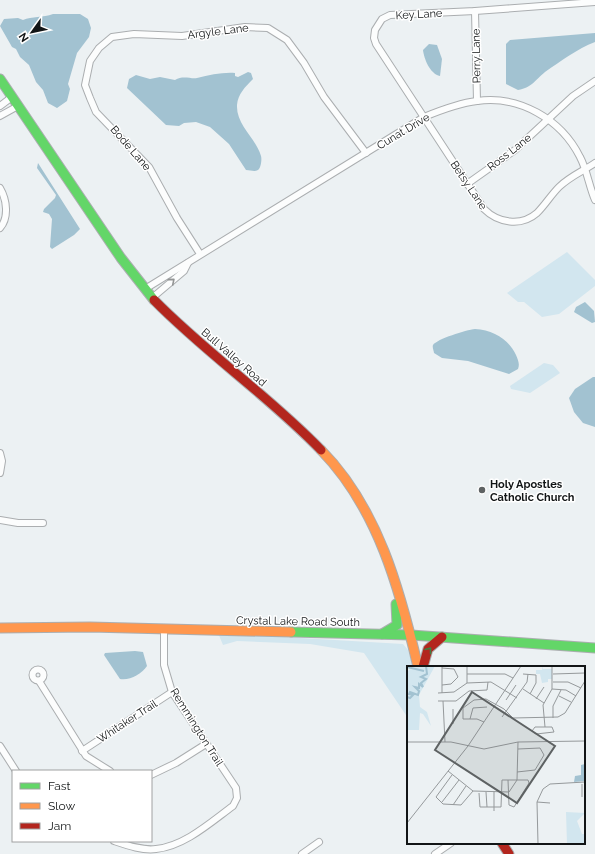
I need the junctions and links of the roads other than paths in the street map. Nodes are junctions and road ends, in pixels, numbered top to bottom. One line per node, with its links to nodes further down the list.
1 (595, 2): 2 (street, Key Lane)
2 (475, 11): 7 (street, Perry Lane); 11 (street, Key Lane)
3 (90, 61): 13 (street, Argyle Lane); 20 (street, Bode Lane)
4 (0, 79): 6 (street, Bull Valley Road)
5 (595, 81): 12 (street, Ross Lane)
6 (12, 97): 8 (street); 9 (street, Bull Valley Road)
7 (477, 101): 11 (street, Cunat Drive); 12 (street, Cunat Drive)
8 (0, 106)
9 (18, 106): 10 (street); 22 (street, Bull Valley Road)
10 (0, 116)
11 (424, 117): 13 (street, Cunat Drive); 16 (street, Betsy Lane)
12 (549, 119): 15 (street, Cunat Drive); 16 (street, Ross Lane)
13 (366, 153): 20 (street, Cunat Drive)
14 (595, 163): 15 (street, Betsy Lane)
15 (585, 170): 16 (street, Betsy Lane); 18 (street, Cunat Drive)
16 (467, 184)
17 (0, 188): 19 (street)
18 (595, 200)
19 (0, 228)
20 (200, 254): 21 (street, Cunat Drive)
21 (188, 262): 22 (street, Cunat Drive); 23 (street, Cunat Drive, one-way to 21)
22 (145, 289): 23 (street, Bull Valley Road)
23 (152, 298): 28 (street, Bull Valley Road)
24 (0, 454): 25 (street)
25 (0, 473)
26 (0, 520): 27 (street)
27 (42, 523)
28 (393, 577): 31 (street); 32 (street, Bull Valley Road)
29 (0, 628): 30 (street, Crystal Lake Road South)
30 (164, 629): 31 (street, Crystal Lake Road South); 38 (street, Remmington Trail)
31 (381, 635): 32 (street, Crystal Lake Road South)
32 (411, 635): 33 (street, Crystal Lake Road South); 35 (street, Bull Valley Road)
33 (442, 638): 34 (street, Crystal Lake Road South); 36 (street, one-way to 33)
34 (595, 648)
35 (418, 666)
36 (423, 666)
37 (39, 681): 41 (street)
38 (172, 692): 39 (street, Remmington Trail); 41 (street, Whitaker Trail)
39 (206, 744): 44 (street); 45 (street, Remmington Trail)
40 (0, 746): 42 (street)
41 (82, 751): 43 (street)
42 (15, 770)
43 (108, 770)
44 (152, 775)
45 (119, 842)
46 (319, 842): 49 (street)
47 (450, 844): 50 (street)
48 (503, 844): 51 (street)
49 (302, 854)
50 (436, 854)
51 (509, 854)

